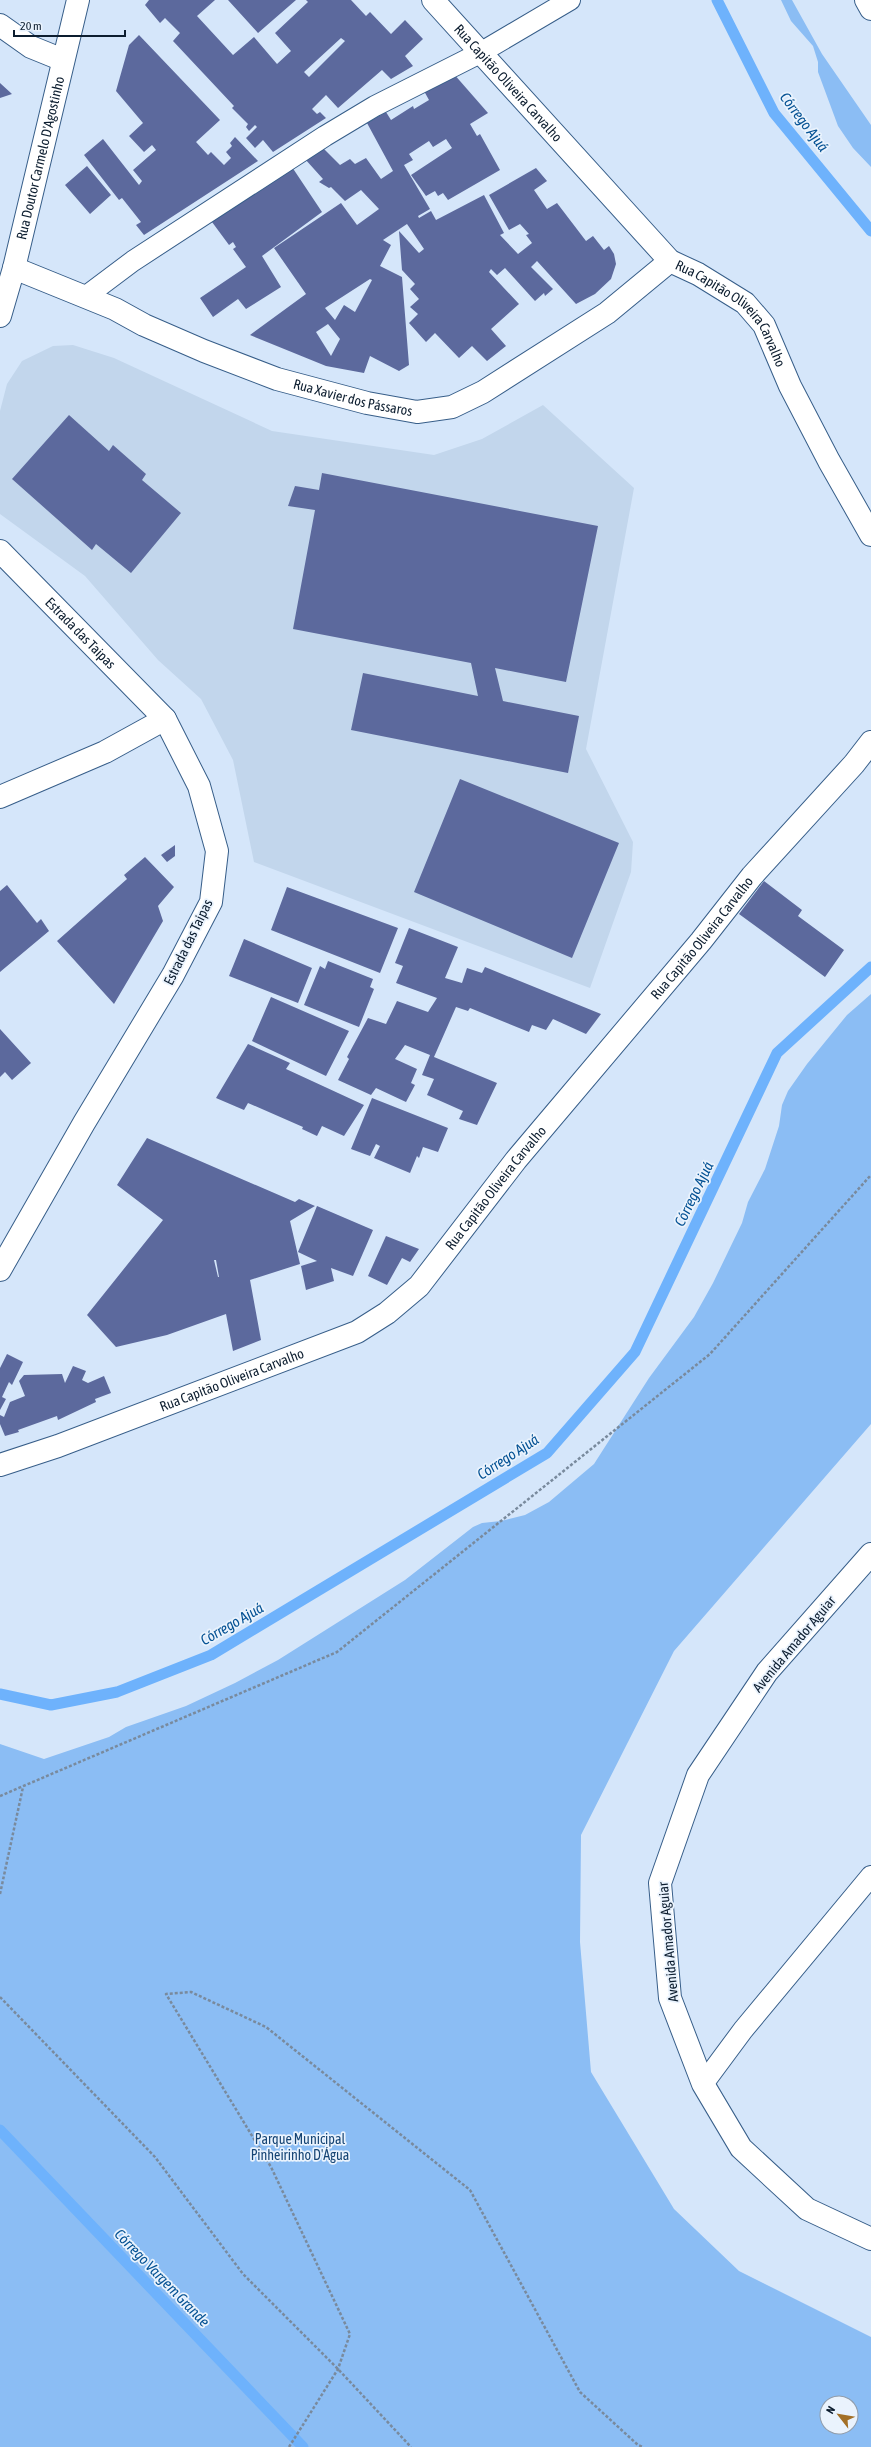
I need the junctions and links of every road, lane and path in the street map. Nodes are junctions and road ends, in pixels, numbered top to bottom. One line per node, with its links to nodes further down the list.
1 (78, 0): 8 (street, Rua Doutor Carmelo D'Agostinho)
2 (433, 0): 7 (street, Rua Capitão Oliveira Carvalho)
3 (570, 0): 7 (lane)
4 (866, 0): 5 (street)
5 (871, 9)
6 (0, 25): 8 (street)
7 (480, 53): 9 (street, Rua Capitão Oliveira Carvalho); 11 (lane)
8 (63, 60): 10 (street, Rua Doutor Carmelo D'Agostinho)
9 (670, 261): 11 (street, Rua Xavier dos Pássaros); 13 (street, Rua Capitão Oliveira Carvalho)
10 (14, 268): 11 (street, Rua Xavier dos Pássaros); 12 (street, Rua Doutor Carmelo D'Agostinho)
11 (85, 297)
12 (0, 316)
13 (871, 535)
14 (0, 552): 15 (street, Estrada das Taipas)
15 (165, 719): 17 (street); 19 (street, Estrada das Taipas)
16 (871, 742): 20 (street, Rua Capitão Oliveira Carvalho)
17 (0, 797)
18 (871, 1175): 22 (path)
19 (0, 1270)
20 (0, 1465)
21 (871, 1554): 27 (street, Avenida Amador Aguiar)
22 (23, 1787): 23 (path); 25 (path)
23 (0, 1796)
24 (871, 1876): 27 (lane)
25 (0, 1894)
26 (0, 1997): 29 (path)
27 (703, 2084): 28 (street, Avenida Amador Aguiar)
28 (871, 2239)
29 (337, 2370): 30 (path); 31 (path); 32 (path)
30 (289, 2447)
31 (411, 2447)
32 (643, 2447)

